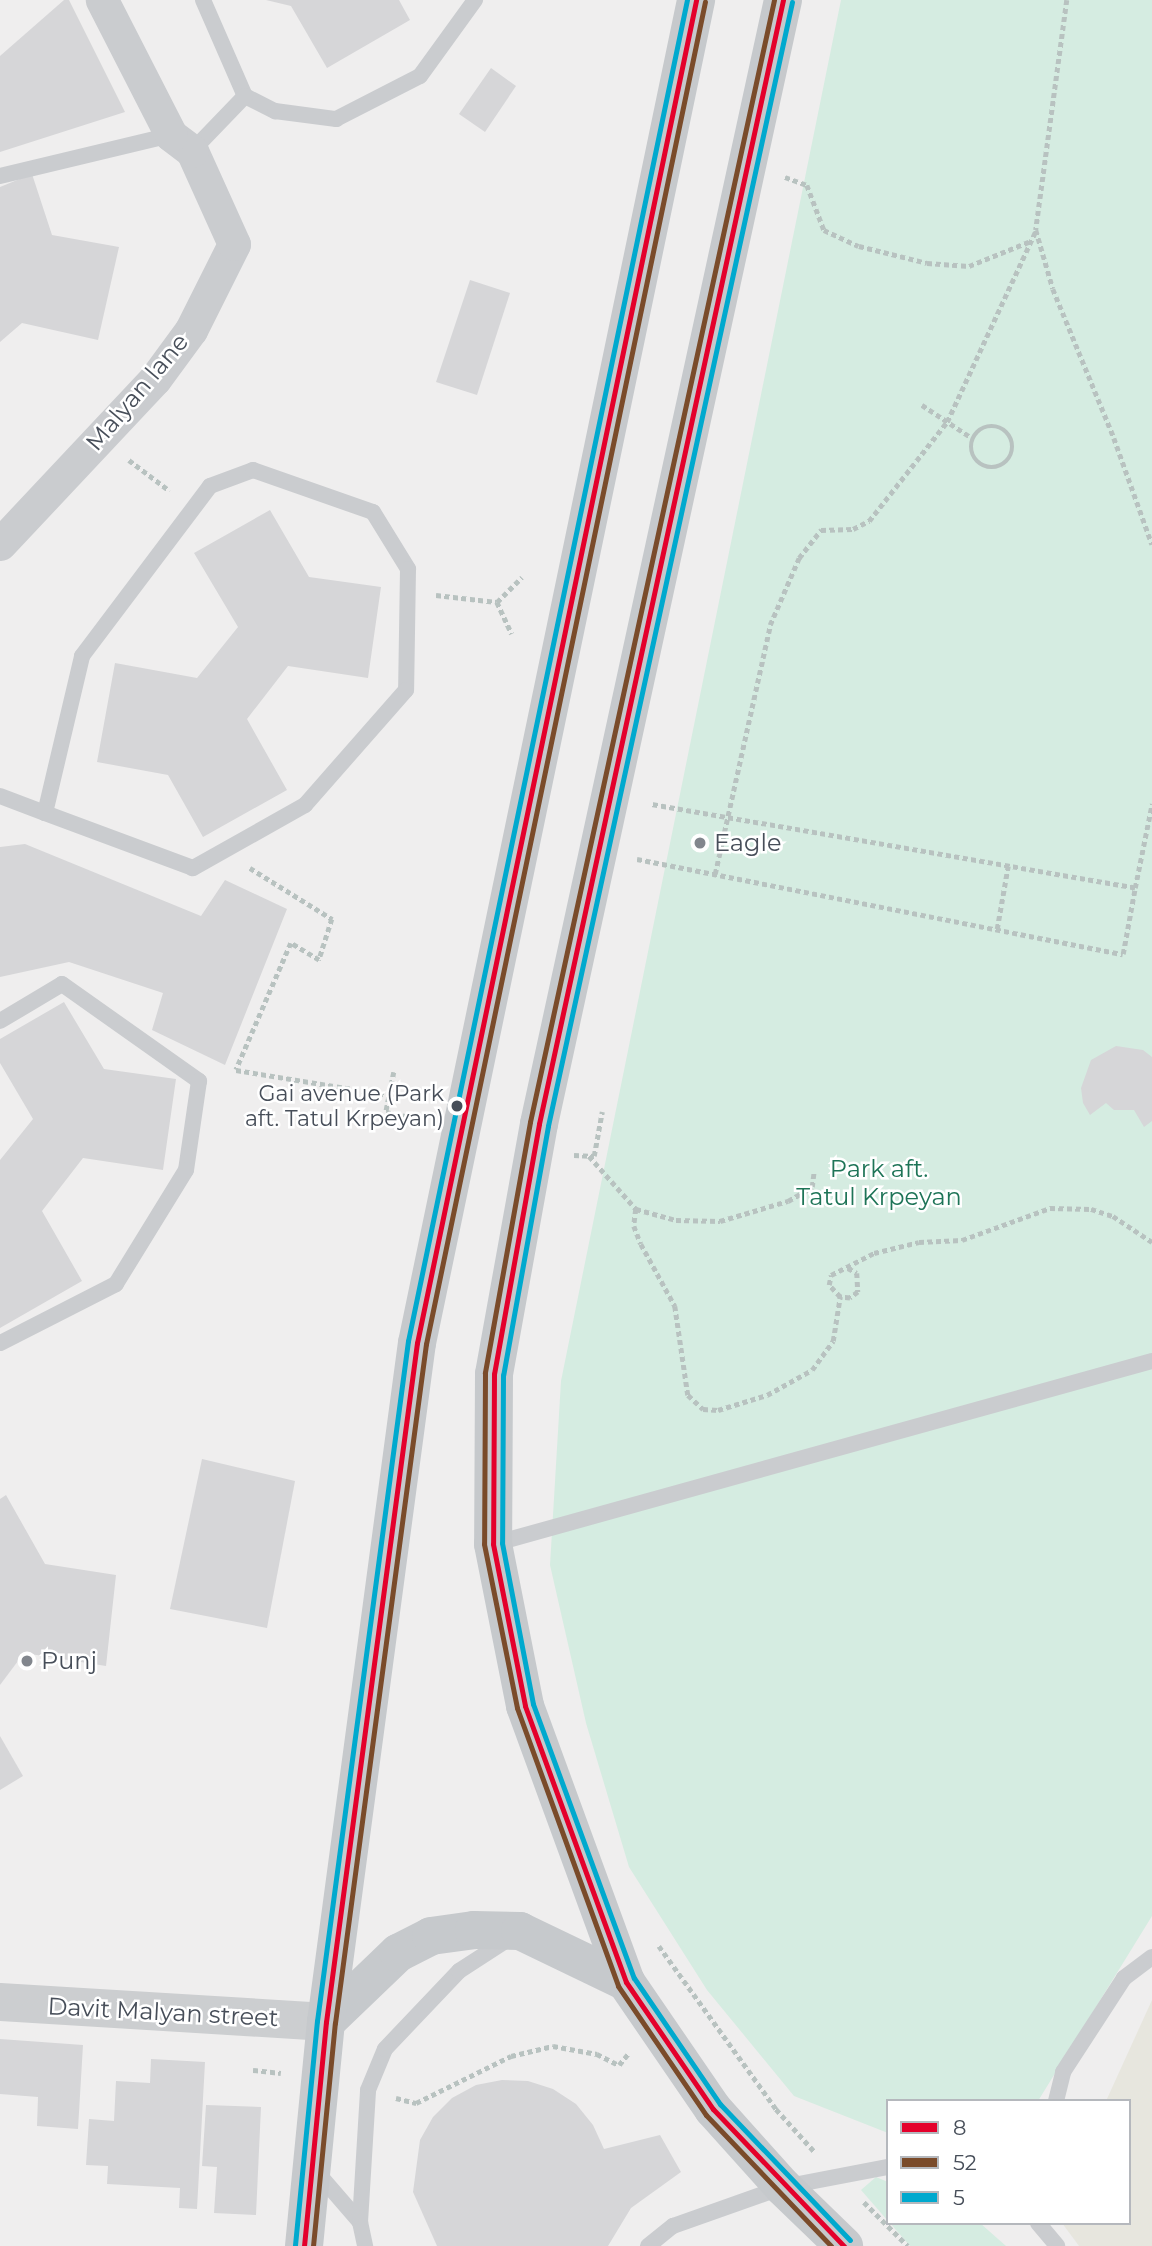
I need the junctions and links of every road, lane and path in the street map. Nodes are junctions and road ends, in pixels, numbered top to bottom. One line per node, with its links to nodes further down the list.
1 (102, 0): 8 (street, Malyan lane)
2 (203, 0): 7 (lane)
3 (475, 0): 7 (lane)
4 (696, 0): 56 (main road)
5 (783, 0): 50 (main road)
6 (1066, 0): 11 (path)
7 (245, 96): 8 (lane)
8 (181, 143): 10 (lane); 18 (street, Malyan lane)
9 (780, 175): 12 (path)
10 (0, 176)
11 (1036, 230): 12 (path); 19 (path)
12 (1031, 241): 14 (path)
13 (922, 405): 14 (path)
14 (947, 422): 15 (path); 28 (path)
15 (972, 438): 15 (path)
16 (121, 454): 17 (path)
17 (174, 494)
18 (0, 544)
19 (1152, 544)
20 (522, 578): 22 (path)
21 (424, 593): 22 (path)
22 (497, 602): 23 (path)
23 (512, 634)
24 (0, 796): 27 (lane)
25 (645, 803): 28 (path)
26 (1152, 804): 29 (path)
27 (45, 813): 30 (lane); 30 (lane)
28 (725, 816): 32 (path); 33 (path)
29 (1150, 828): 34 (path)
30 (222, 851): 38 (path)
31 (632, 858): 33 (path)
32 (1008, 866): 34 (path); 35 (path)
33 (715, 874): 35 (path)
34 (1135, 888): 35 (path)
35 (997, 929)
36 (0, 1021): 48 (lane)
37 (394, 1072): 38 (path)
38 (390, 1095): 40 (path)
39 (602, 1112): 42 (path)
40 (414, 1118)
41 (569, 1154): 42 (path)
42 (589, 1156): 44 (path)
43 (814, 1171): 44 (path)
44 (636, 1209): 47 (path)
45 (1152, 1242): 46 (path)
46 (848, 1268): 47 (path); 47 (path)
47 (840, 1297)
48 (0, 1343)
49 (1152, 1361): 50 (lane)
50 (493, 1544): 54 (main road)
51 (520, 1931): 54 (main road); 56 (main road); 58 (lane)
52 (652, 1934): 62 (path)
53 (1152, 1957): 59 (lane)
54 (626, 1982): 63 (main road)
55 (0, 2002): 56 (street, Davit Malyan street)
56 (326, 2022): 60 (main road)
57 (636, 2046): 58 (path)
58 (368, 2090): 64 (lane)
59 (1056, 2099)
60 (311, 2166): 64 (lane); 69 (main road)
61 (886, 2167): 62 (lane)
62 (839, 2178): 63 (lane); 65 (path)
63 (783, 2187): 68 (main road); 71 (lane)
64 (360, 2222): 70 (lane)
65 (886, 2224)
66 (887, 2225): 72 (path)
67 (1040, 2225): 73 (lane)
68 (839, 2241)
69 (304, 2246)
70 (365, 2246)
71 (648, 2246)
72 (908, 2246)
73 (1057, 2246)

